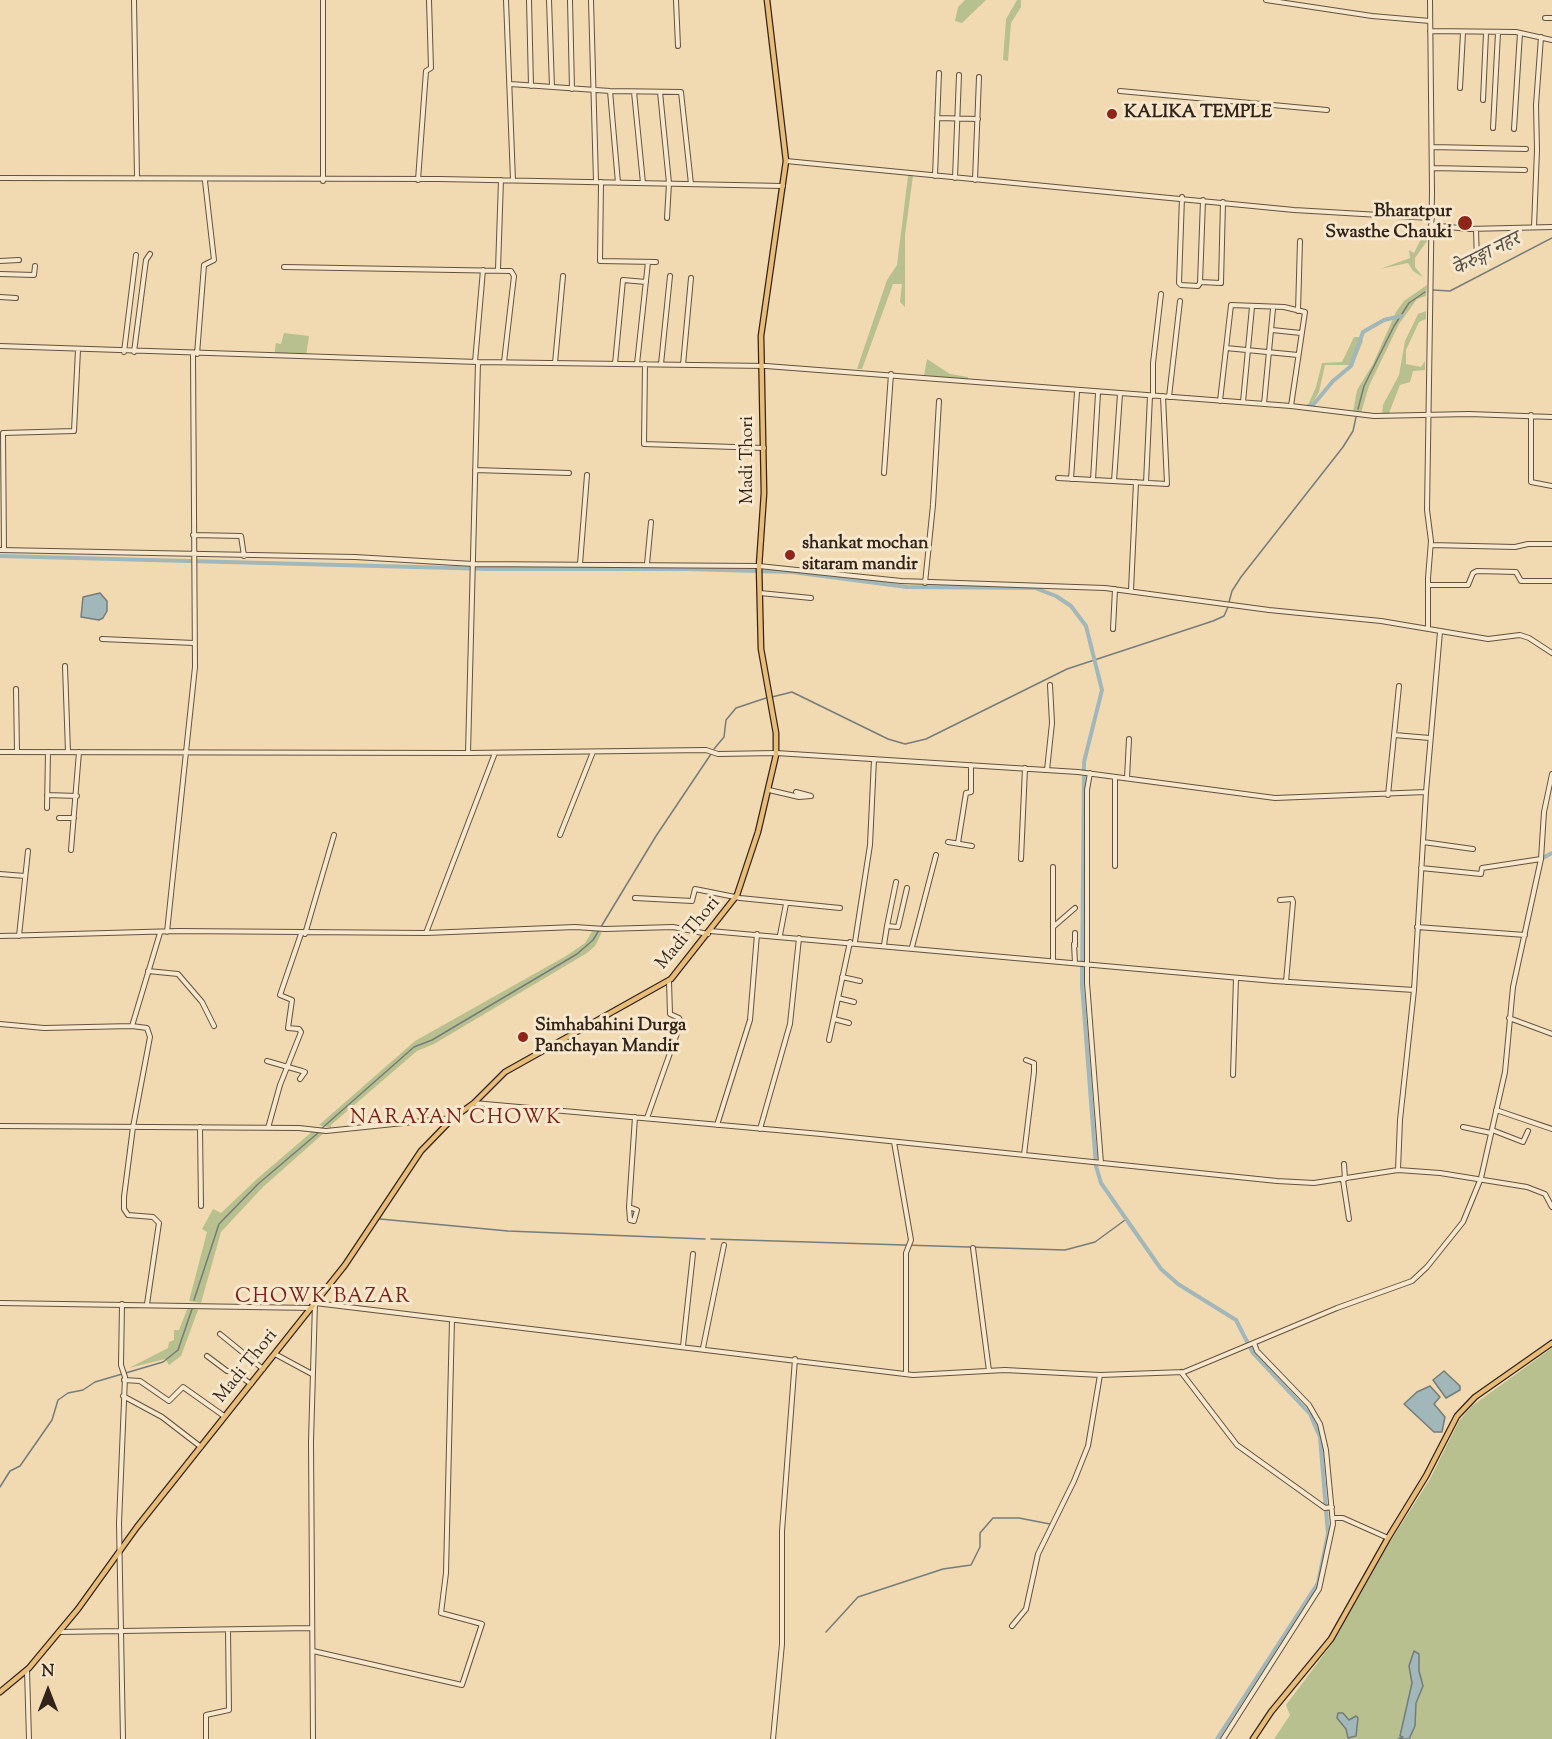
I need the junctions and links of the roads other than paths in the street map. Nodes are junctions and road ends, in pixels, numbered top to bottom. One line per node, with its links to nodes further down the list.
1 (134, 0): 51 (street)
2 (323, 0): 58 (street)
3 (429, 0): 54 (street)
4 (506, 0): 27 (street)
5 (529, 0): 28 (street)
6 (549, 0): 29 (street)
7 (570, 0): 31 (street)
8 (591, 0): 32 (street)
9 (676, 0): 23 (street)
10 (767, 0): 46 (main road, Madi Thori)
11 (1266, 0): 15 (street)
12 (1430, 0): 15 (street)
13 (1545, 18): 14 (street)
14 (1552, 18)
15 (1430, 21): 16 (street)
16 (1430, 31): 17 (street); 44 (street)
17 (1463, 33): 18 (street); 30 (street)
18 (1486, 33): 19 (street); 37 (street)
19 (1498, 33): 20 (street); 42 (street)
20 (1520, 33): 21 (street); 43 (street)
21 (1541, 37): 22 (street); 71 (street)
22 (1552, 40)
23 (678, 46)
24 (939, 73): 39 (street)
25 (959, 75): 40 (street)
26 (979, 77): 41 (street)
27 (510, 84): 28 (street); 56 (street)
28 (531, 86): 29 (street)
29 (552, 87): 31 (street)
30 (1460, 88)
31 (572, 89): 32 (street)
32 (593, 90): 33 (street); 59 (street)
33 (610, 91): 35 (street); 60 (street)
34 (1120, 91): 38 (street)
35 (634, 92): 36 (street); 61 (street)
36 (660, 92): 62 (street); 63 (street)
37 (1483, 100)
38 (1327, 110)
39 (937, 118): 40 (street); 49 (street)
40 (957, 119): 41 (street); 52 (street)
41 (978, 119): 57 (street)
42 (1493, 129)
43 (1514, 129)
44 (1432, 147): 45 (street); 47 (street)
45 (1526, 149)
46 (786, 161): 49 (street); 64 (main road, Madi Thori)
47 (1432, 168): 48 (street); 69 (street)
48 (1525, 170)
49 (935, 176): 52 (street)
50 (0, 178): 51 (street)
51 (137, 178): 53 (street)
52 (955, 178): 57 (street)
53 (205, 180): 58 (street); 108 (street)
54 (418, 180): 55 (street); 58 (street)
55 (501, 180): 56 (street); 85 (street)
56 (513, 180): 59 (street)
57 (975, 180): 65 (street)
58 (323, 181)
59 (598, 182): 60 (street); 79 (street)
60 (618, 183): 61 (street)
61 (643, 183): 62 (street)
62 (669, 183): 63 (street); 68 (street)
63 (691, 184): 64 (street)
64 (783, 186): 118 (main road, Madi Thori)
65 (1182, 197): 66 (street); 91 (street)
66 (1203, 200): 67 (street); 91 (street)
67 (1223, 202): 69 (street); 91 (street)
68 (668, 218)
69 (1431, 218): 70 (street)
70 (1431, 225): 73 (street); 132 (street)
71 (1534, 227): 72 (street); 73 (street)
72 (1552, 227)
73 (1476, 230): 83 (street)
74 (1300, 241): 98 (street)
75 (150, 254): 107 (street)
76 (136, 255): 106 (street)
77 (19, 260): 78 (street)
78 (0, 261)
79 (648, 262): 80 (street); 90 (street)
80 (656, 262)
81 (35, 266): 86 (street)
82 (284, 267): 84 (street)
83 (1460, 268)
84 (483, 270): 85 (street); 110 (street)
85 (498, 270): 111 (street)
86 (0, 274)
87 (563, 276): 112 (street)
88 (670, 276): 116 (street)
89 (691, 278): 117 (street)
90 (646, 282): 113 (street); 114 (street)
91 (1200, 282)
92 (1161, 294): 123 (street)
93 (0, 297): 94 (street)
94 (16, 298)
95 (1180, 300): 125 (street)
96 (1252, 307): 97 (street); 102 (street); 104 (street)
97 (1273, 309): 98 (street); 99 (street)
98 (1298, 311): 100 (street)
99 (1272, 330): 100 (street); 105 (street)
100 (1301, 333): 109 (street)
101 (0, 346): 103 (street)
102 (1226, 348): 104 (street); 127 (street)
103 (78, 350): 106 (street); 146 (street)
104 (1248, 350): 105 (street); 128 (street)
105 (1270, 351): 109 (street); 129 (street)
106 (124, 352): 107 (street)
107 (134, 352): 108 (street)
108 (195, 354): 110 (street); 148 (street)
109 (1298, 355): 130 (street)
110 (476, 362): 111 (street); 135 (street)
111 (504, 362): 112 (street)
112 (555, 363): 113 (street)
113 (615, 364): 114 (street)
114 (637, 364): 115 (street)
115 (645, 364): 116 (street); 134 (street)
116 (661, 364): 117 (street)
117 (683, 365): 118 (street)
118 (761, 366): 119 (street); 134 (main road, Madi Thori)
119 (891, 374): 120 (street); 137 (street)
120 (1077, 392): 121 (street); 140 (street)
121 (1098, 393): 122 (street); 141 (street)
122 (1120, 394): 123 (street); 142 (street)
123 (1152, 396): 124 (street); 144 (street)
124 (1163, 396): 125 (street); 144 (street)
125 (1169, 397): 127 (street)
126 (939, 401): 159 (street)
127 (1220, 401): 128 (street)
128 (1243, 402): 129 (street)
129 (1264, 404): 130 (street)
130 (1291, 406): 132 (street)
131 (1531, 415): 132 (street); 133 (street); 145 (street)
132 (1429, 416): 149 (street)
133 (1552, 417)
134 (764, 448): 157 (main road, Madi Thori)
135 (475, 470): 136 (street); 154 (street)
136 (569, 473)
137 (884, 473)
138 (586, 475): 155 (street)
139 (1058, 478): 140 (street)
140 (1071, 479): 141 (street)
141 (1093, 480): 142 (street)
142 (1114, 481): 143 (street)
143 (1136, 482): 144 (street); 162 (street)
144 (1146, 483)
145 (1552, 486)
146 (2, 513): 151 (street)
147 (651, 522): 156 (street)
148 (193, 535): 152 (street); 153 (street)
149 (1431, 544): 150 (street); 160 (street)
150 (1552, 544)
151 (2, 550): 152 (street)
152 (194, 555): 153 (street); 169 (street)
153 (244, 556): 154 (street)
154 (473, 564): 155 (street); 185 (street)
155 (580, 564): 156 (street)
156 (647, 564): 157 (street)
157 (759, 567): 159 (street); 163 (main road, Madi Thori)
158 (1552, 581): 160 (street)
159 (925, 582): 161 (street)
160 (1428, 585): 166 (street)
161 (1115, 589): 162 (street); 165 (street)
162 (1131, 590): 166 (street)
163 (760, 593): 164 (street); 187 (main road, Madi Thori)
164 (811, 598)
165 (1113, 628)
166 (1428, 629): 167 (street)
167 (1440, 632): 170 (street); 176 (street)
168 (102, 639): 169 (street)
169 (194, 643): 183 (street)
170 (1552, 653)
171 (65, 666): 181 (street)
172 (1050, 685): 191 (street)
173 (1399, 686): 175 (street)
174 (16, 689): 179 (street)
175 (1394, 735): 176 (street); 200 (street)
176 (1430, 738): 198 (street)
177 (1129, 739): 195 (street)
178 (0, 752): 179 (street)
179 (17, 752): 180 (street)
180 (48, 752): 181 (street); 199 (street)
181 (68, 752): 182 (street)
182 (80, 752): 183 (street); 201 (street)
183 (186, 752): 185 (street); 233 (street)
184 (593, 752): 186 (street); 187 (street); 206 (street)
185 (468, 753): 186 (street)
186 (495, 753): 235 (street)
187 (776, 753): 188 (street); 196 (main road, Madi Thori)
188 (874, 759): 189 (street); 245 (street)
189 (971, 765): 190 (street); 209 (street)
190 (1025, 768): 191 (street); 215 (street)
191 (1047, 770): 192 (street)
192 (1089, 773): 194 (street); 250 (street)
193 (1552, 774): 216 (street)
194 (1115, 777): 195 (street); 217 (street)
195 (1127, 778): 200 (street)
196 (769, 790): 197 (street); 225 (main road, Madi Thori)
197 (796, 792)
198 (1426, 792): 200 (street); 208 (street)
199 (47, 795): 201 (street); 202 (street)
200 (1388, 795)
201 (77, 796): 204 (street)
202 (47, 808)
203 (59, 818): 204 (street)
204 (74, 818): 212 (street)
205 (334, 835): 238 (street)
206 (560, 835)
207 (948, 842): 209 (street)
208 (1423, 842): 211 (street); 219 (street)
209 (958, 843): 210 (street)
210 (972, 846)
211 (1473, 849)
212 (71, 850)
213 (28, 851): 221 (street)
214 (936, 855): 247 (street)
215 (1021, 859)
216 (1541, 860): 219 (street); 240 (street)
217 (1115, 866)
218 (1053, 867): 232 (street)
219 (1421, 868): 231 (street)
220 (0, 874): 221 (street)
221 (25, 876): 242 (street)
222 (896, 882): 230 (street)
223 (907, 888): 230 (street)
224 (635, 898): 225 (street)
225 (736, 898): 227 (street); 236 (main road, Madi Thori)
226 (1280, 900): 256 (street)
227 (786, 904): 228 (street); 243 (street)
228 (840, 908)
229 (1075, 908): 232 (street)
230 (887, 926): 246 (street)
231 (1417, 927): 240 (street); 257 (street)
232 (1053, 928): 248 (street)
233 (167, 932): 234 (street); 238 (street)
234 (160, 933): 242 (street); 251 (street)
235 (426, 933): 236 (street); 238 (street)
236 (709, 933): 239 (street); 254 (main road, Madi Thori)
237 (1075, 933): 249 (street)
238 (303, 934): 270 (street)
239 (757, 934): 243 (street); 278 (street)
240 (1525, 935): 260 (street)
241 (0, 936): 242 (street)
242 (19, 936)
243 (780, 936): 244 (street)
244 (799, 938): 245 (street); 285 (street)
245 (852, 942): 246 (street); 252 (street)
246 (884, 945): 247 (street)
247 (912, 947): 248 (street)
248 (1053, 961): 249 (street)
249 (1075, 963): 250 (street)
250 (1086, 964): 253 (street); 290 (street)
251 (148, 971): 264 (street); 265 (street)
252 (842, 977): 255 (street); 258 (street)
253 (1236, 978): 256 (street); 271 (street)
254 (669, 981): 273 (main road, Madi Thori); 277 (street)
255 (860, 981)
256 (1286, 982): 257 (street)
257 (1414, 990): 292 (street)
258 (838, 998): 259 (street); 261 (street)
259 (854, 1002)
260 (1509, 1018): 266 (street); 274 (street)
261 (834, 1019): 262 (street); 267 (street)
262 (849, 1023)
263 (0, 1024): 264 (street)
264 (132, 1026): 280 (street)
265 (214, 1026)
266 (1552, 1034)
267 (830, 1040)
268 (1026, 1060): 289 (street)
269 (267, 1061): 270 (street)
270 (288, 1066): 272 (street); 283 (street)
271 (1233, 1075)
272 (300, 1079)
273 (474, 1103): 275 (street); 276 (main road, Madi Thori)
274 (1496, 1110): 284 (street); 287 (street)
275 (635, 1117): 277 (street); 296 (street)
276 (453, 1118): 283 (street); 305 (main road, Madi Thori)
277 (647, 1118): 278 (street)
278 (717, 1125): 285 (street)
279 (0, 1126): 280 (street)
280 (133, 1127): 281 (street); 304 (street)
281 (200, 1127): 283 (street); 295 (street)
282 (1463, 1127): 287 (street)
283 (268, 1128)
284 (1552, 1128)
285 (760, 1129): 288 (street)
286 (1528, 1131): 287 (street)
287 (1491, 1132): 293 (street)
288 (894, 1142): 289 (street); 319 (street)
289 (1024, 1155): 290 (street)
290 (1101, 1163): 294 (street)
291 (1344, 1164): 294 (street)
292 (1398, 1170): 293 (street); 294 (street)
293 (1481, 1178): 297 (street); 309 (street)
294 (1344, 1179): 298 (street)
295 (201, 1206)
296 (629, 1207)
297 (1552, 1207)
298 (1349, 1219)
299 (724, 1245): 311 (street)
300 (973, 1248): 316 (street)
301 (693, 1254): 310 (street)
302 (0, 1303): 303 (street)
303 (122, 1304): 304 (street); 321 (street)
304 (147, 1304): 305 (street)
305 (314, 1305): 306 (street); 312 (main road, Madi Thori); 318 (street)
306 (452, 1320): 310 (street); 335 (street)
307 (220, 1334): 315 (street)
308 (1552, 1343): 328 (main road)
309 (1253, 1344): 317 (street); 326 (street)
310 (683, 1346): 311 (street)
311 (702, 1348): 314 (street)
312 (275, 1354): 315 (main road, Madi Thori); 318 (street)
313 (207, 1356): 322 (street)
314 (795, 1359): 319 (street); 342 (street)
315 (263, 1369): 322 (main road, Madi Thori)
316 (989, 1371): 319 (street); 320 (street)
317 (1181, 1372): 320 (street); 326 (street)
318 (312, 1374): 331 (street)
319 (906, 1374)
320 (1100, 1375): 330 (street)
321 (125, 1378): 323 (street); 324 (street)
322 (251, 1384): 324 (main road, Madi Thori)
323 (123, 1396): 325 (street); 329 (street)
324 (224, 1416): 325 (main road, Madi Thori)
325 (201, 1447): 329 (main road, Madi Thori)
326 (1329, 1508): 327 (street)
327 (1333, 1518): 328 (street); 343 (street)
328 (1388, 1538): 344 (main road)
329 (121, 1548): 333 (main road, Madi Thori); 334 (street)
330 (1012, 1626)
331 (311, 1628): 332 (street); 335 (street)
332 (228, 1630): 334 (street); 340 (street)
333 (59, 1632): 334 (street); 336 (main road, Madi Thori)
334 (123, 1632): 339 (street)
335 (313, 1651): 341 (street)
336 (27, 1670): 337 (main road, Madi Thori); 338 (street)
337 (0, 1692)
338 (29, 1739)
339 (123, 1739)
340 (206, 1739)
341 (313, 1739)
342 (773, 1739)
343 (1223, 1739)
344 (1253, 1739)

